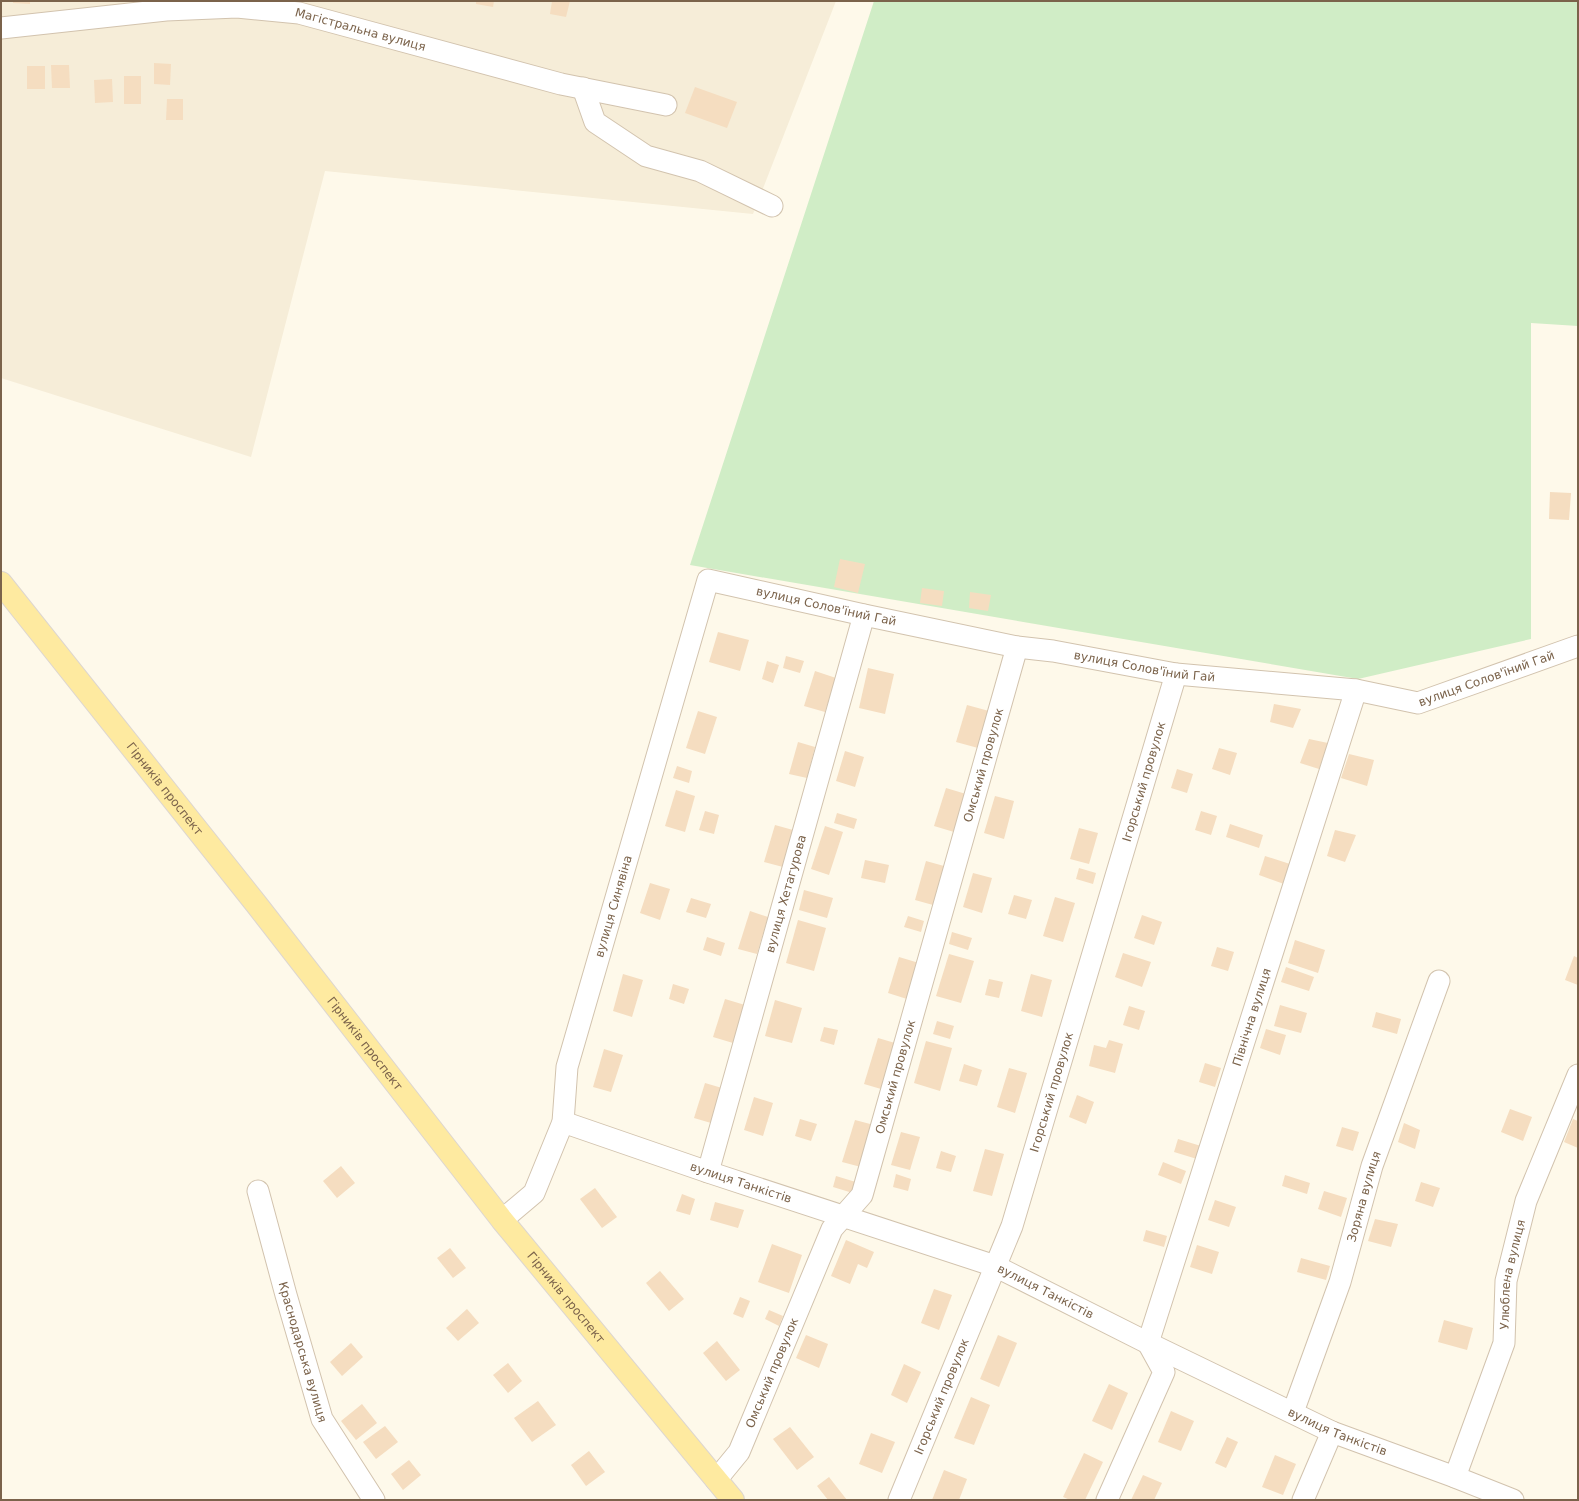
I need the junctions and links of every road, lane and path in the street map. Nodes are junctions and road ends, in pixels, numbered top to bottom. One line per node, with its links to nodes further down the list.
1 (1, 28): 2 (street, Магістральна вулиця)
2 (583, 88): 3 (street, Магістральна вулиця); 4 (street)
3 (666, 105)
4 (772, 206)
5 (708, 580): 7 (street, вулиця Солов'їний Гай); 14 (street, вулиця Синявіна)
6 (1, 583): 18 (main road, Гірників проспект)
7 (864, 615): 9 (street, вулиця Солов'їний Гай); 15 (street, вулиця Хетагурова)
8 (1578, 646): 11 (street, вулиця Солов'їний Гай)
9 (1017, 647): 10 (street, вулиця Солов'їний Гай); 17 (street, Омський провулок)
10 (1176, 674): 11 (street, вулиця Солов'їний Гай); 19 (street, Ігорський провулок)
11 (1356, 690): 20 (street, Північна вулиця)
12 (1438, 981): 21 (street, Зоряна вулиця)
13 (1578, 1075): 23 (street, Улюблена вулиця)
14 (563, 1122): 15 (street, вулиця Танкістів); 18 (street, вулиця Синявіна)
15 (708, 1172): 17 (street, вулиця Танкістів)
16 (258, 1191): 25 (street, Краснодарська вулиця)
17 (844, 1216): 19 (street, вулиця Танкістів); 24 (street, Омський провулок)
18 (502, 1220): 24 (main road, Гірників проспект)
19 (995, 1266): 20 (street, вулиця Танкістів); 27 (street, Ігорський провулок)
20 (1148, 1343): 21 (street, вулиця Танкістів); 28 (street)
21 (1293, 1412): 22 (street, вулиця Танкістів)
22 (1332, 1432): 23 (street, вулиця Танкістів); 29 (street)
23 (1456, 1477): 30 (street, вулиця Танкістів)
24 (716, 1480): 26 (main road, Гірників проспект)
25 (374, 1500)
26 (733, 1500)
27 (899, 1500)
28 (1107, 1500)
29 (1303, 1500)
30 (1513, 1500)

